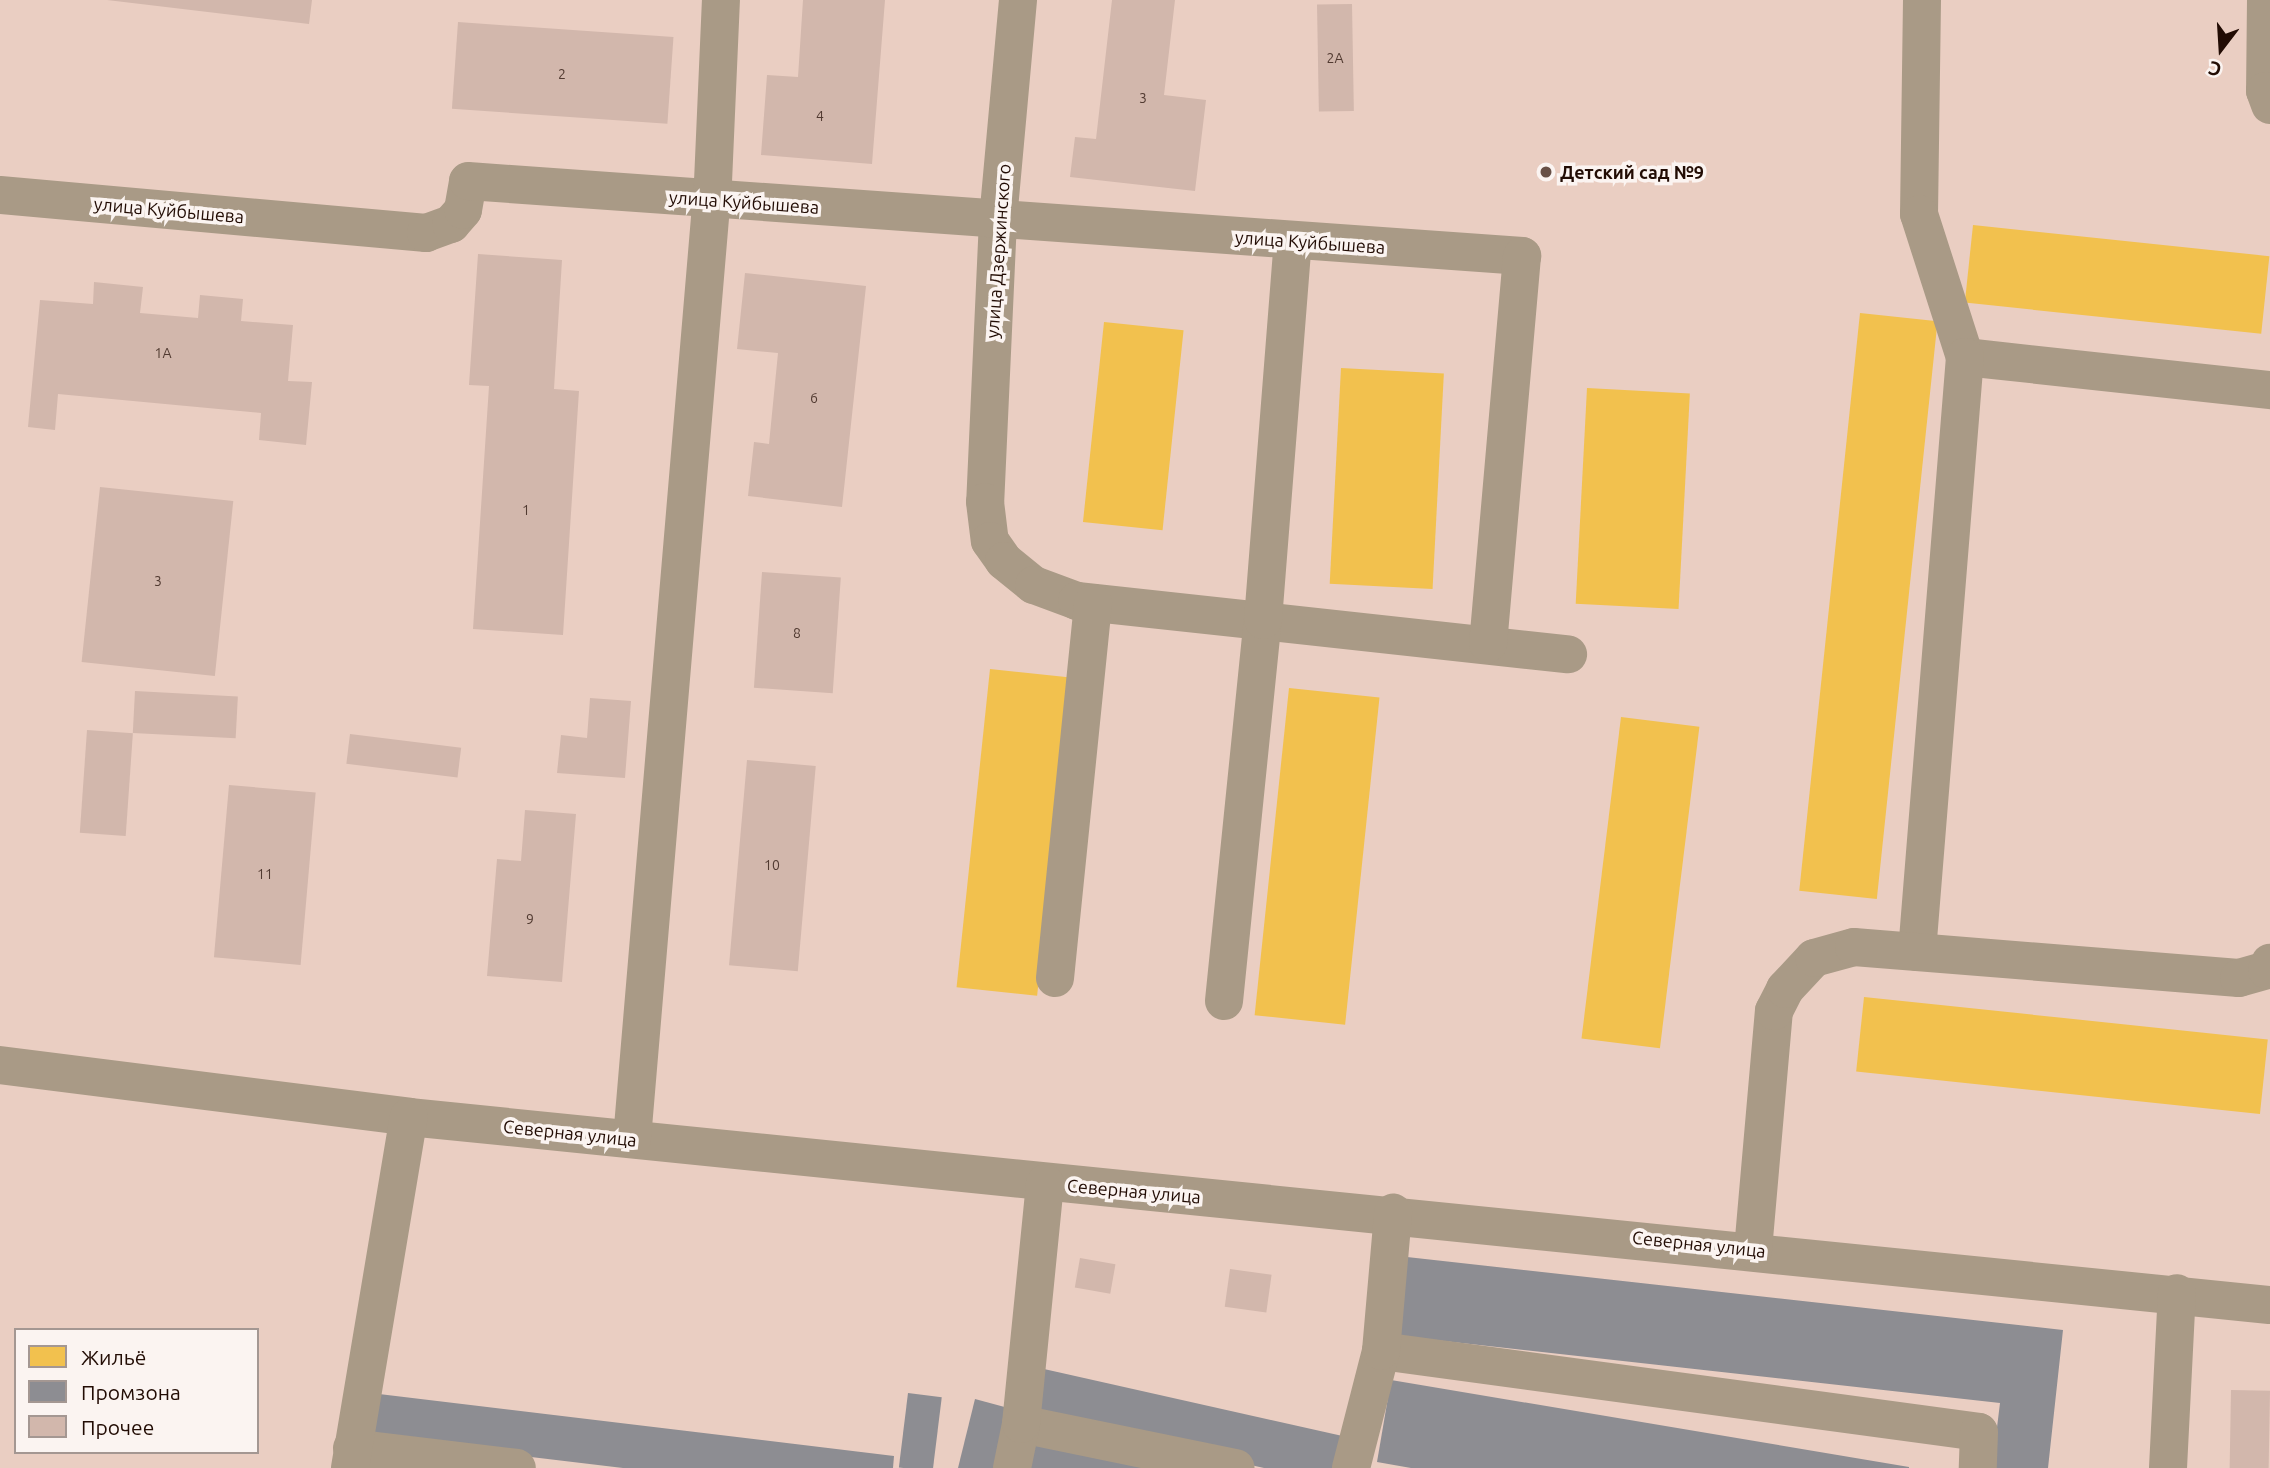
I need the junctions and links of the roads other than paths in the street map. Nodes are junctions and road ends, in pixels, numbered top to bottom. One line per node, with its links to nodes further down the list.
1 (721, 0): 7 (street)
2 (1018, 0): 8 (street, улица Дзержинского)
3 (1922, 0): 10 (street)
4 (2266, 0): 5 (street)
5 (2270, 105)
6 (0, 195): 7 (street, улица Куйбышева)
7 (711, 201): 8 (street, улица Куйбышева); 22 (street)
8 (998, 220): 9 (street, улица Куйбышева); 12 (street, улица Дзержинского)
9 (1293, 241): 13 (street); 14 (street, улица Куйбышева)
10 (1965, 357): 11 (street); 16 (street)
11 (2270, 390)
12 (1093, 603): 13 (street, улица Дзержинского); 18 (street)
13 (1263, 620): 14 (street, улица Дзержинского); 19 (street)
14 (1488, 644): 15 (street, улица Дзержинского)
15 (1567, 654)
16 (1917, 952): 17 (street); 25 (street)
17 (2270, 963)
18 (1055, 978)
19 (1224, 1001)
20 (0, 1065): 21 (street, Северная улица)
21 (409, 1117): 22 (street, Северная улица); 30 (street)
22 (632, 1139): 23 (street, Северная улица)
23 (1045, 1183): 24 (street, Северная улица); 29 (street)
24 (1393, 1213): 25 (street, Северная улица); 28 (street)
25 (1753, 1250): 26 (street, Северная улица)
26 (2177, 1293): 27 (street, Северная улица); 36 (street)
27 (2270, 1305)
28 (1381, 1351): 34 (street); 35 (street)
29 (1021, 1424): 32 (street); 33 (street)
30 (351, 1458): 31 (street)
31 (517, 1468)
32 (1012, 1468)
33 (1236, 1468)
34 (1351, 1468)
35 (1978, 1468)
36 (2168, 1468)

